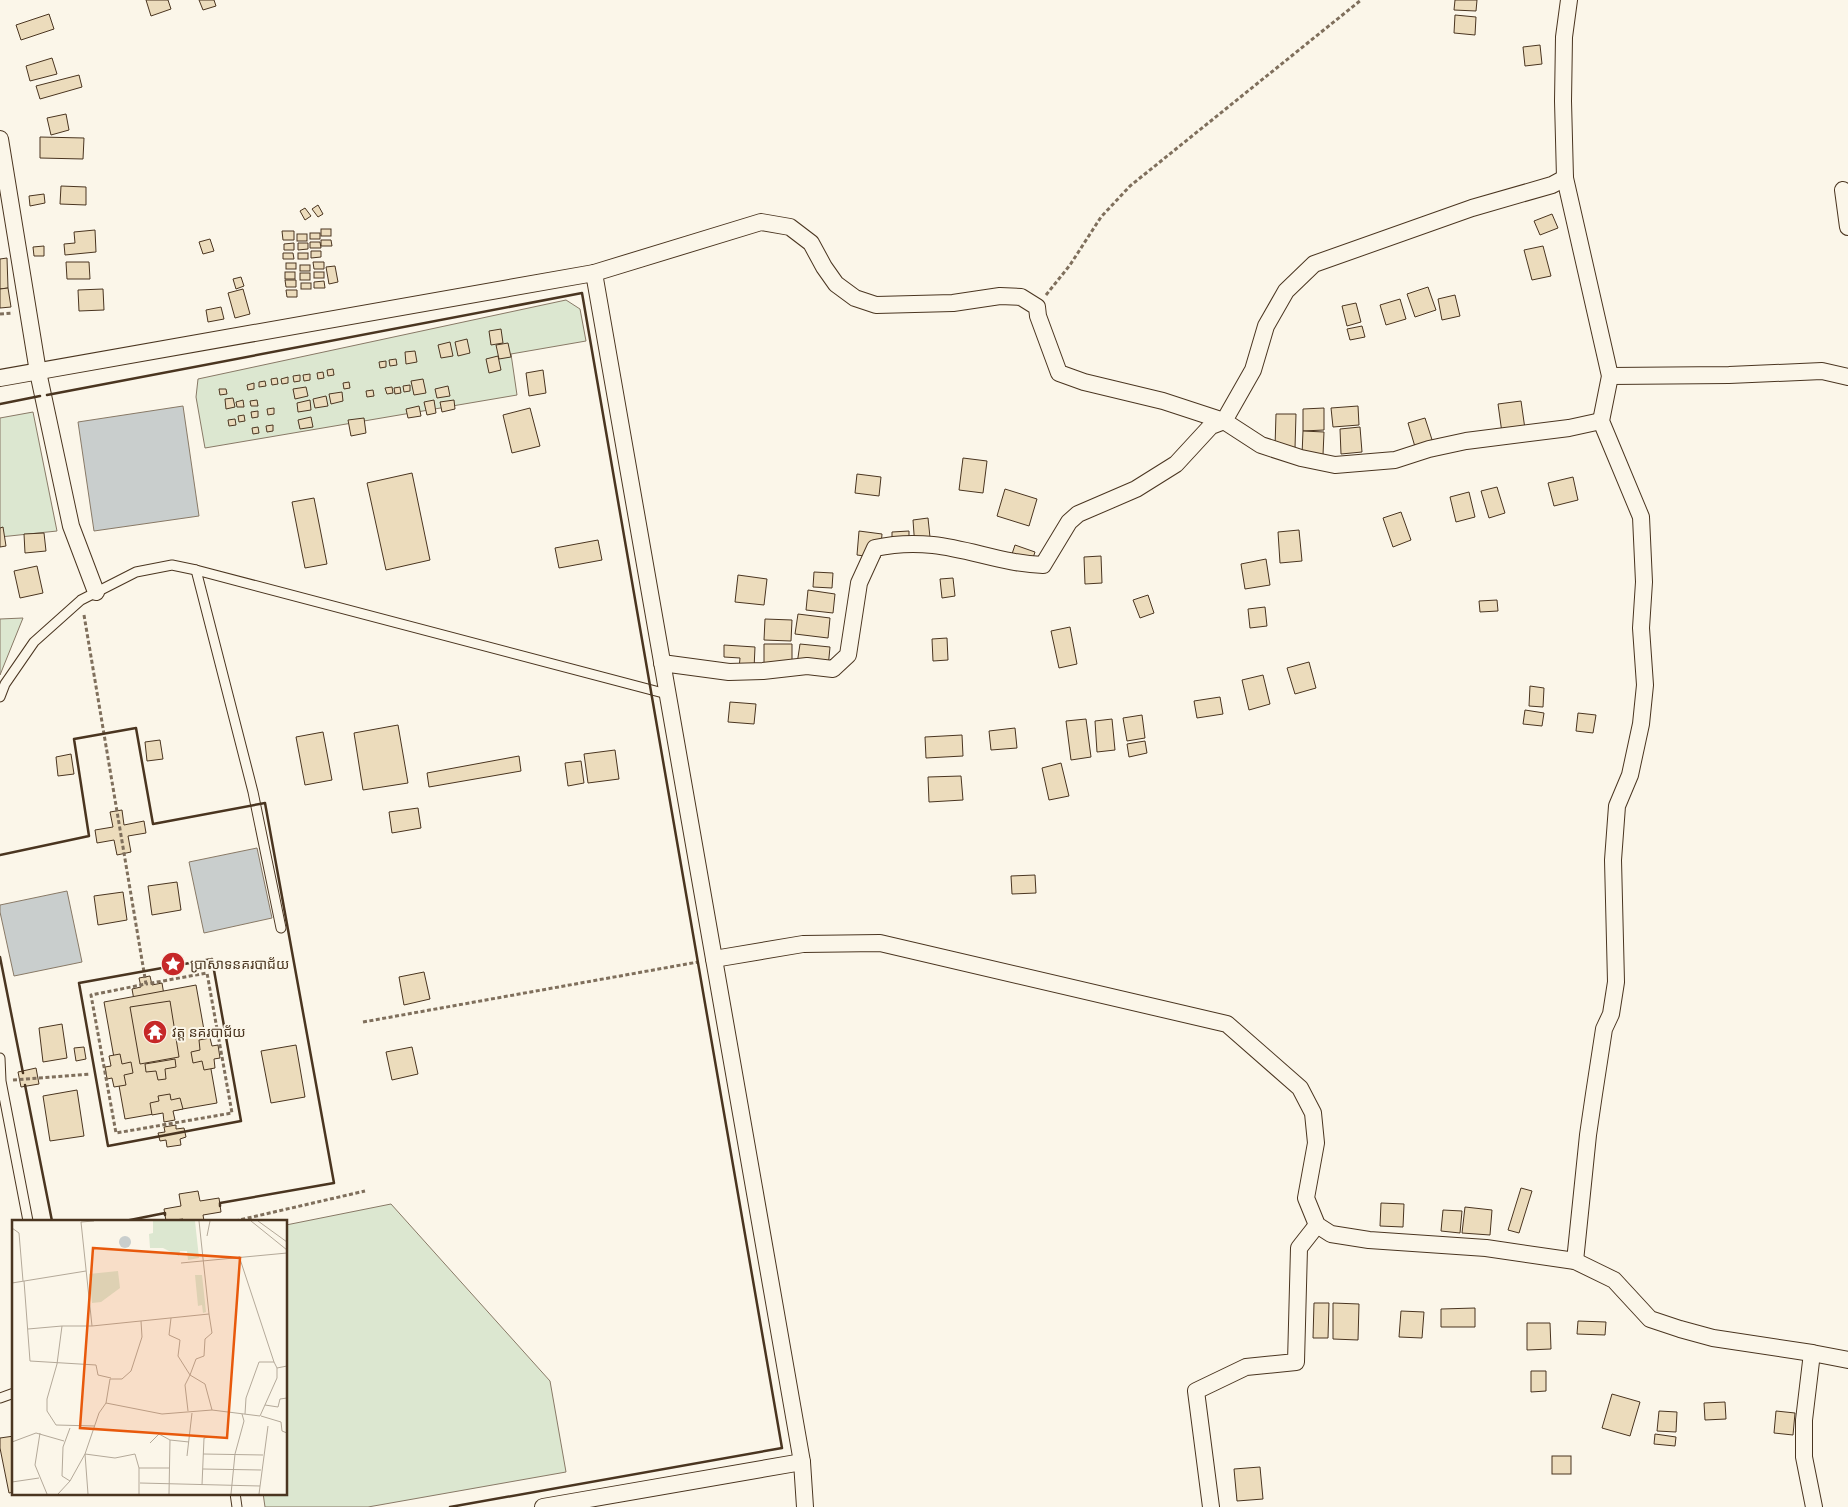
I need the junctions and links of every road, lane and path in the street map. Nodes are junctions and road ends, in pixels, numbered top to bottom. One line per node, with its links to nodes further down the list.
1 (1360, 0): 8 (path)
2 (1569, 0): 4 (street)
3 (0, 139): 9 (street)
4 (1565, 178): 10 (street); 13 (street)
5 (1843, 190): 6 (street)
6 (1848, 227)
7 (594, 273): 8 (street); 9 (street); 17 (street)
8 (1037, 307): 13 (street)
9 (38, 372): 12 (street); 16 (street)
10 (1610, 376): 11 (street); 14 (street)
11 (1848, 377)
12 (0, 378)
13 (1224, 421): 14 (street); 17 (street)
14 (1601, 421): 31 (street)
15 (196, 570): 16 (lane); 18 (lane); 20 (lane)
16 (89, 596): 19 (lane); 22 (path)
17 (662, 663): 18 (street)
18 (667, 694): 21 (street)
19 (0, 697)
20 (281, 928)
21 (714, 959): 23 (path); 30 (street); 36 (street)
22 (146, 984): 22 (path)
23 (362, 1022)
24 (0, 1058): 26 (lane)
25 (90, 1074): 26 (path)
26 (1, 1081): 28 (lane)
27 (365, 1191): 29 (path)
28 (28, 1220)
29 (239, 1220)
30 (1317, 1225): 31 (street); 41 (street)
31 (1575, 1261): 32 (street)
32 (1812, 1353): 33 (street); 42 (street)
33 (1848, 1360)
34 (12, 1394): 35 (lane)
35 (0, 1398)
36 (802, 1462): 39 (street); 40 (street)
37 (235, 1494): 38 (lane)
38 (237, 1507)
39 (543, 1507)
40 (805, 1507)
41 (1211, 1507)
42 (1814, 1507)

